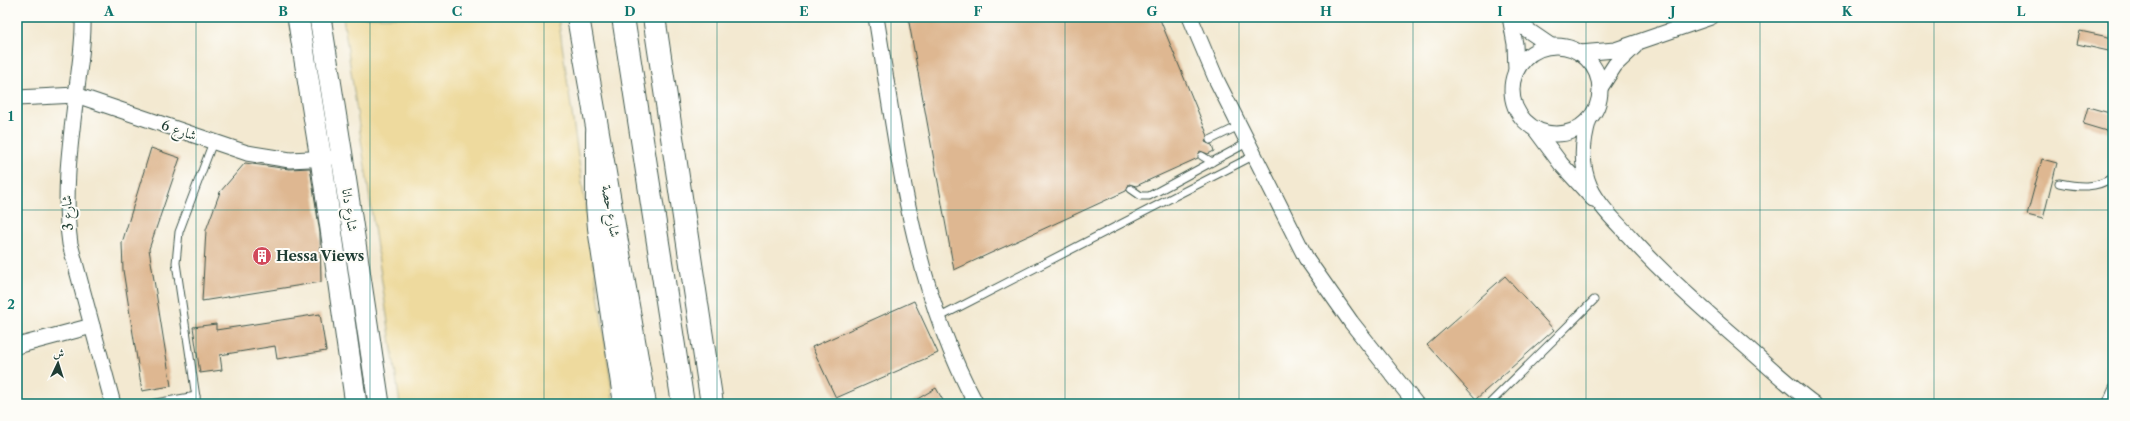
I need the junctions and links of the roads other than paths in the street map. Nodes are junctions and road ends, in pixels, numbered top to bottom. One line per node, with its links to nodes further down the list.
1 (83, 17): 17 (street, شارع 3)
2 (298, 17): 28 (street, شارع دانا)
3 (320, 17): 26 (street, شارع دانا)
4 (578, 17): 22 (main road, شارع حصة)
5 (623, 17): 46 (main road)
6 (654, 17): 47 (main road)
7 (876, 17): 35 (street)
8 (1190, 17): 20 (street)
9 (1510, 17): 15 (street)
10 (1514, 17): 13 (street)
11 (1711, 17): 12 (street)
12 (1647, 39): 14 (street); 16 (street)
13 (1551, 46): 14 (street); 15 (street)
14 (1580, 53): 16 (street)
15 (1516, 70): 21 (street)
16 (1600, 88): 19 (street)
17 (76, 95): 18 (street, شارع 6); 24 (street, شارع 6); 36 (street, شارع 3)
18 (17, 98)
19 (1589, 119): 21 (street); 33 (street)
20 (1238, 126): 23 (lane); 25 (street)
21 (1535, 129): 33 (street)
22 (597, 133): 44 (main road); 45 (main road, شارع حصة)
23 (1210, 140)
24 (214, 142): 28 (street, شارع 6); 39 (lane)
25 (1250, 149): 29 (lane); 35 (lane); 49 (street)
26 (342, 156): 28 (street, شارع 6); 43 (street, شارع دانا)
27 (1202, 156): 29 (lane)
28 (321, 158): 42 (street, شارع دانا)
29 (1212, 162): 32 (lane)
30 (2113, 177): 31 (lane)
31 (2059, 183)
32 (1131, 189)
33 (1606, 210): 51 (street)
34 (1594, 300): 50 (lane)
35 (938, 318): 48 (street)
36 (92, 326): 37 (street); 40 (street, شارع 3)
37 (17, 346)
38 (2113, 388): 52 (lane)
39 (197, 400): 41 (lane)
40 (113, 404)
41 (150, 404)
42 (356, 404)
43 (379, 404)
44 (625, 404)
45 (645, 404)
46 (683, 404)
47 (712, 404)
48 (976, 404)
49 (1416, 404)
50 (1489, 404)
51 (1814, 404)
52 (2106, 404)

